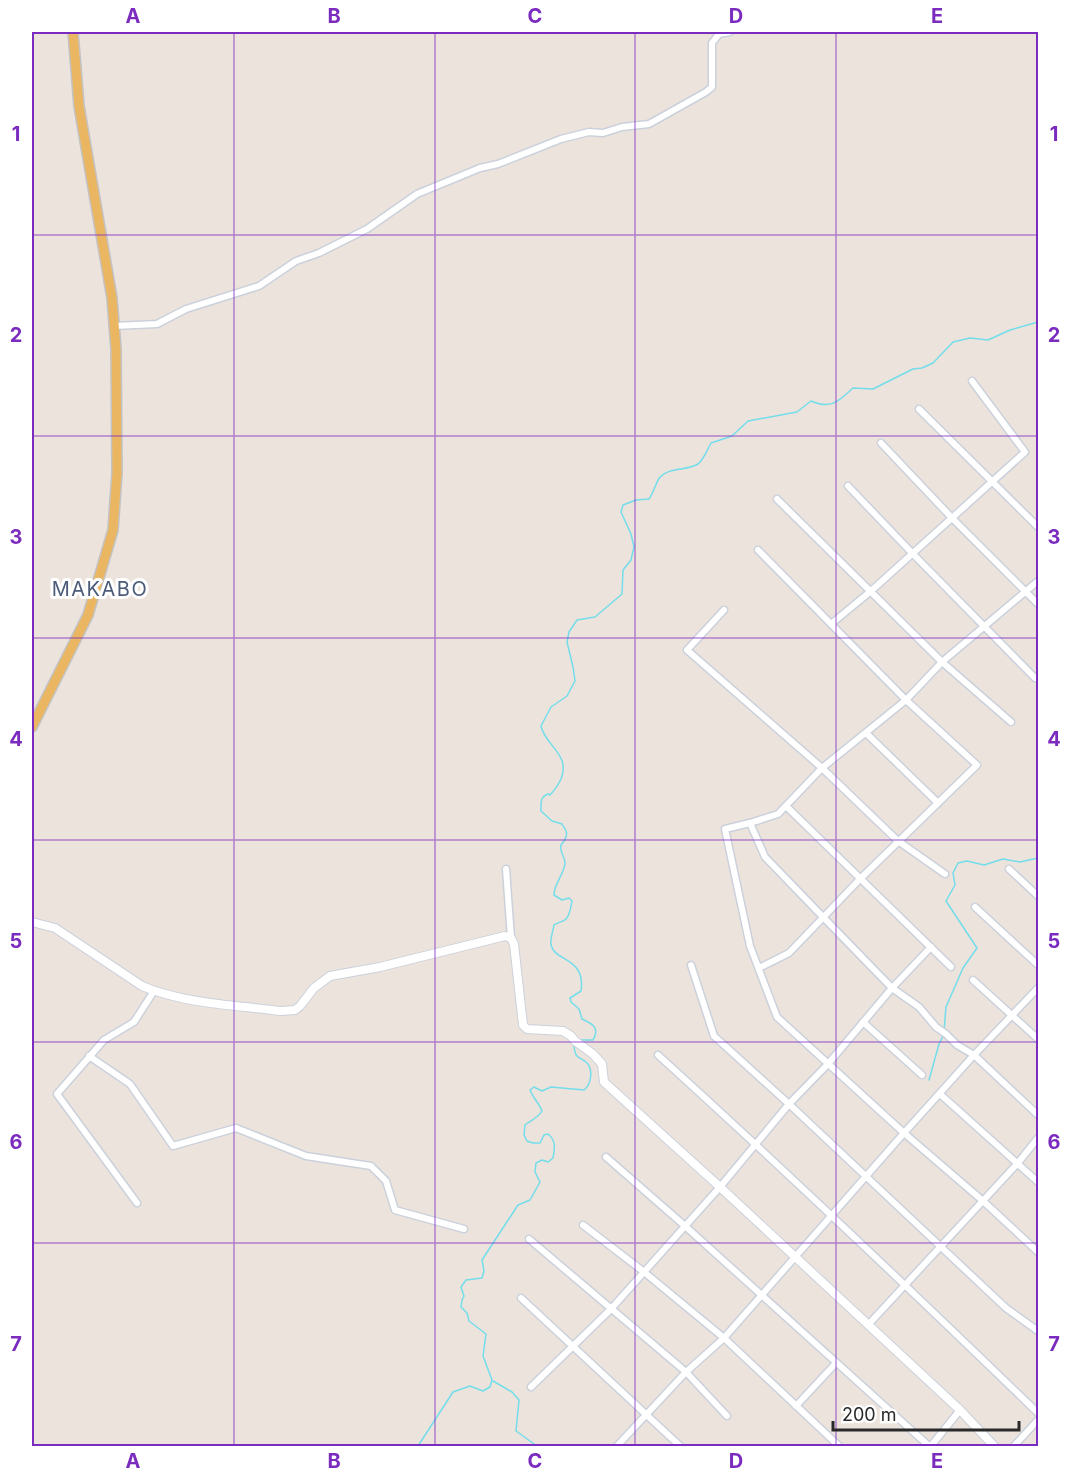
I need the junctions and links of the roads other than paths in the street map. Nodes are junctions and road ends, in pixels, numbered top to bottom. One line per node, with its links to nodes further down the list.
1 (73, 32): 4 (main road)
2 (730, 32): 3 (street)
3 (718, 33): 4 (street)
4 (114, 326): 26 (main road)
5 (972, 381): 8 (street)
6 (919, 409): 8 (street)
7 (881, 443): 11 (street)
8 (992, 482): 11 (street); 12 (street)
9 (848, 486): 14 (street)
10 (777, 499): 16 (street)
11 (952, 518): 14 (street); 17 (street)
12 (1038, 527)
13 (758, 550): 20 (street)
14 (912, 554): 16 (street); 21 (street)
15 (1038, 581): 17 (street)
16 (871, 591): 20 (street); 22 (street)
17 (1027, 592): 18 (street); 21 (street)
18 (1038, 604)
19 (724, 610): 28 (street)
20 (831, 624): 24 (street)
21 (984, 626): 22 (street); 23 (street)
22 (942, 662): 24 (street); 25 (street)
23 (1035, 678)
24 (906, 700): 27 (street); 29 (street)
25 (1011, 723)
26 (32, 727)
27 (866, 733): 28 (street); 29 (street)
28 (822, 768): 30 (street); 32 (street)
29 (938, 803): 32 (street)
30 (786, 806): 31 (street); 36 (street)
31 (750, 824): 39 (street); 46 (street)
32 (898, 842): 35 (street); 36 (street)
33 (506, 869): 41 (street)
34 (1009, 869): 37 (street)
35 (945, 874)
36 (860, 879): 39 (street); 42 (street)
37 (1038, 896)
38 (975, 907): 44 (street)
39 (823, 917): 46 (street); 48 (street)
40 (32, 922): 50 (street)
41 (511, 939): 50 (street); 69 (street)
42 (931, 947): 45 (street); 48 (street)
43 (692, 965): 60 (street)
44 (1038, 965)
45 (951, 967)
46 (759, 968): 57 (street)
47 (972, 980): 51 (street)
48 (892, 988): 52 (street); 55 (street)
49 (1038, 988): 51 (street)
50 (153, 991): 56 (street)
51 (1012, 1016): 53 (street); 55 (street)
52 (863, 1022): 57 (street); 58 (street)
53 (1038, 1040)
54 (658, 1055): 64 (street)
55 (974, 1055): 59 (street); 61 (street)
56 (89, 1056): 71 (street); 75 (street)
57 (828, 1064): 60 (street); 62 (street)
58 (922, 1075)
59 (939, 1094): 62 (street); 66 (street)
60 (789, 1104): 64 (street); 67 (street)
61 (1038, 1115)
62 (904, 1133): 67 (street); 70 (street)
63 (1038, 1138): 66 (street)
64 (756, 1144): 69 (street); 72 (street)
65 (606, 1157): 74 (street)
66 (1017, 1164): 68 (street); 70 (street)
67 (867, 1177): 72 (street); 77 (street)
68 (1038, 1182)
69 (720, 1187): 74 (street); 79 (street)
70 (983, 1201): 77 (street); 78 (street)
71 (137, 1203)
72 (831, 1215): 79 (street); 81 (street)
73 (583, 1225): 80 (street)
74 (685, 1226): 80 (street); 82 (street)
75 (464, 1229)
76 (529, 1239): 84 (street)
77 (941, 1247): 81 (street); 86 (street)
78 (1038, 1252)
79 (794, 1257): 82 (street); 85 (street)
80 (644, 1272): 84 (street); 87 (street)
81 (906, 1285): 85 (street); 94 (street)
82 (761, 1295): 87 (street); 89 (street)
83 (521, 1298): 88 (street)
84 (611, 1309): 88 (street); 90 (street)
85 (868, 1325): 93 (street)
86 (1038, 1331)
87 (724, 1338): 90 (street); 92 (street)
88 (572, 1347): 91 (street); 95 (street)
89 (836, 1363): 92 (street); 101 (street)
90 (686, 1372): 95 (street); 96 (street)
91 (531, 1387)
92 (796, 1406): 100 (street)
93 (960, 1410): 101 (street); 102 (street)
94 (1038, 1413)
95 (646, 1415): 98 (street); 99 (street)
96 (727, 1416)
97 (1038, 1420): 103 (street)
98 (617, 1446)
99 (680, 1446)
100 (839, 1446)
101 (930, 1446)
102 (993, 1446)
103 (1014, 1446)

